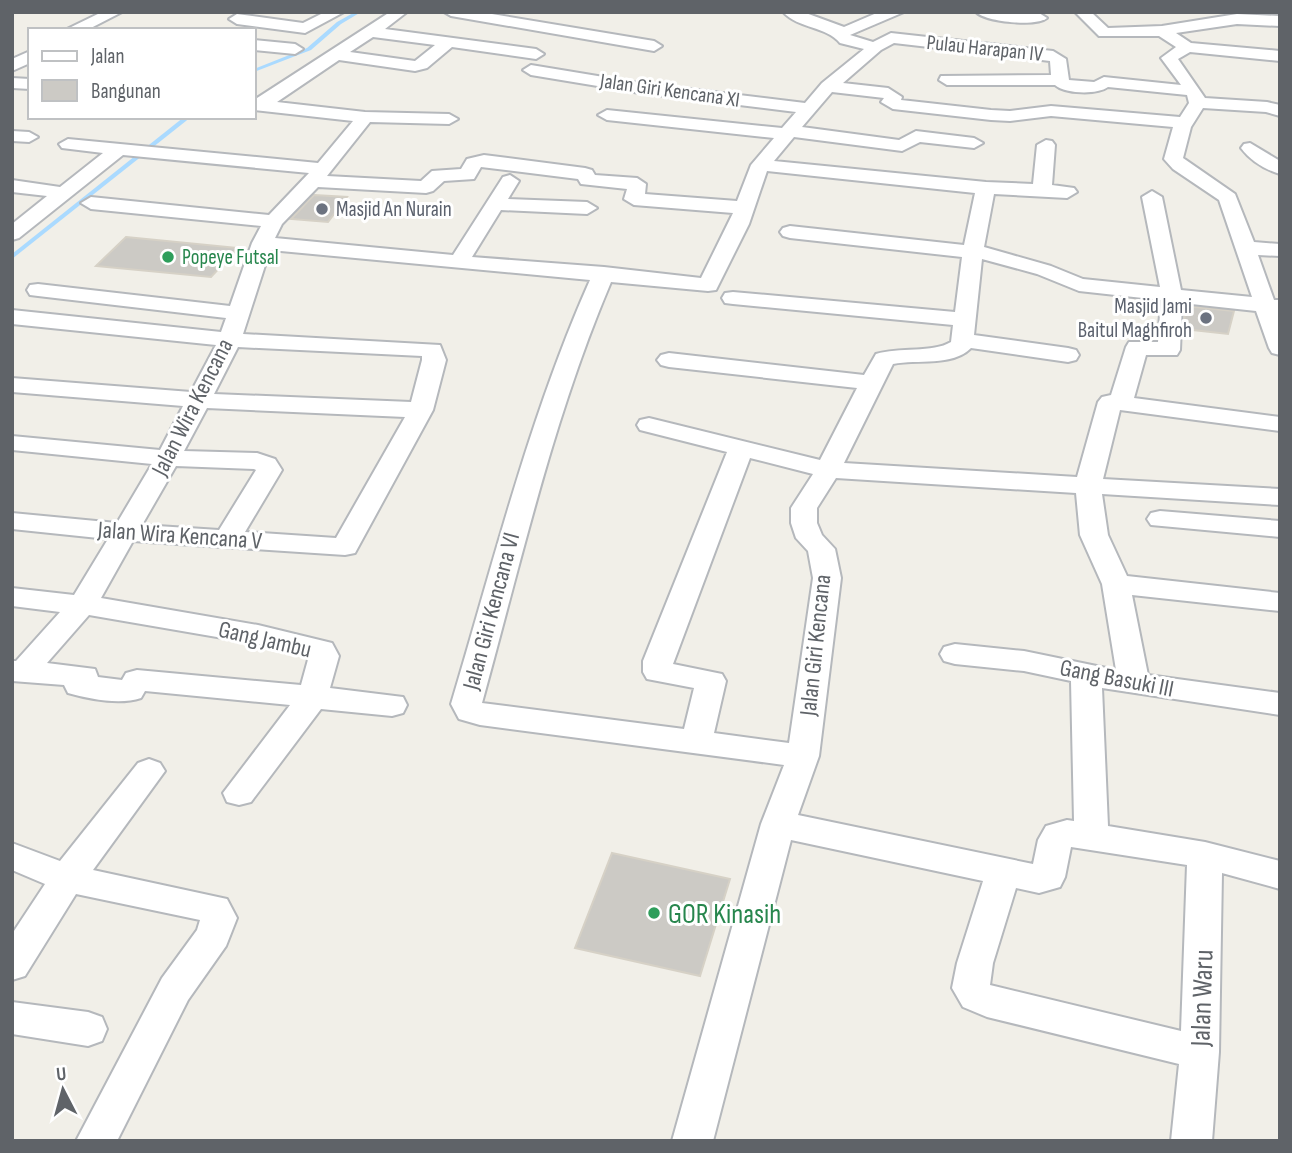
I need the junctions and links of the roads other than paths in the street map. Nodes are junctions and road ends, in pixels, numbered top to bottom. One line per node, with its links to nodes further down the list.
1 (115, 12): 15 (street)
2 (337, 12): 9 (street)
3 (400, 12): 18 (street)
4 (451, 12): 22 (street)
5 (790, 12): 19 (street)
6 (897, 12): 19 (street)
7 (983, 12): 11 (street)
8 (1176, 12): 14 (street)
9 (242, 16): 16 (street)
10 (1086, 17): 12 (street); 17 (street)
11 (1039, 19)
12 (1063, 20)
13 (1280, 21): 14 (street)
14 (1195, 26): 17 (street)
15 (77, 28)
16 (224, 28)
17 (1161, 31): 24 (street)
18 (372, 32): 20 (street, Jalan Giri Kencana XI); 26 (street)
19 (845, 32): 23 (street)
20 (449, 42): 26 (street); 33 (street, Jalan Giri Kencana XI)
21 (256, 45): 25 (street)
22 (654, 46)
23 (875, 47): 29 (street, Pulau Harapan IV); 30 (street)
24 (1187, 47): 27 (street); 31 (street)
25 (295, 49)
26 (334, 55): 32 (street)
27 (1280, 56)
28 (947, 80): 29 (street)
29 (1060, 80): 31 (street, Pulau Harapan IV)
30 (828, 87): 33 (street); 38 (street)
31 (1196, 97): 34 (street, Pulau Harapan IV); 38 (street)
32 (257, 106): 36 (street)
33 (810, 109): 39 (street)
34 (1280, 111)
35 (607, 115): 39 (street)
36 (365, 117): 37 (street); 47 (street, Jalan Wira Kencana)
37 (449, 119)
38 (1187, 122): 62 (street)
39 (788, 132): 40 (street); 45 (street)
40 (974, 143)
41 (68, 144): 44 (street)
42 (1046, 145): 51 (street)
43 (1250, 148): 46 (street)
44 (118, 150): 47 (street); 53 (street)
45 (760, 165): 50 (street); 58 (street)
46 (1280, 168)
47 (318, 175): 58 (street); 59 (street, Jalan Wira Kencana)
48 (510, 181): 56 (street)
49 (12, 186): 53 (street)
50 (986, 187): 51 (street); 64 (street)
51 (1042, 190): 52 (street)
52 (1067, 192)
53 (64, 193): 61 (street)
54 (1152, 197): 68 (street)
55 (91, 203): 59 (street)
56 (496, 204): 57 (street); 65 (street)
57 (587, 208)
58 (746, 208): 66 (street)
59 (268, 232): 65 (street); 71 (street, Jalan Wira Kencana)
60 (790, 232): 64 (street)
61 (12, 233)
62 (1245, 248): 63 (street); 70 (street)
63 (1280, 250)
64 (973, 251): 68 (street); 73 (street)
65 (458, 263): 66 (street)
66 (604, 274): 107 (street, Jalan Giri Kencana VI)
67 (38, 290): 71 (street)
68 (1172, 296): 70 (street); 81 (street)
69 (733, 298): 73 (street)
70 (1273, 307): 75 (street)
71 (237, 313): 74 (street, Jalan Wira Kencana)
72 (12, 317): 74 (street)
73 (963, 329): 76 (street); 78 (street, Jalan Giri Kencana)
74 (229, 342): 80 (street, Jalan Wira Kencana); 82 (street)
75 (1280, 348)
76 (1068, 355)
77 (670, 360): 78 (street)
78 (873, 383): 88 (street, Jalan Giri Kencana)
79 (12, 386): 80 (street)
80 (197, 400): 82 (street); 87 (street, Jalan Wira Kencana)
81 (1121, 402): 83 (street); 89 (street)
82 (421, 410): 95 (street, Jalan Wira Kencana V)
83 (1280, 424)
84 (649, 425): 86 (street)
85 (12, 443): 87 (street)
86 (741, 448): 88 (street); 107 (street)
87 (168, 458): 94 (street, Jalan Wira Kencana); 95 (street)
88 (828, 470): 89 (street); 108 (street, Jalan Giri Kencana)
89 (1088, 485): 90 (street); 96 (street)
90 (1280, 497)
91 (1160, 519): 93 (street)
92 (12, 521): 94 (street, Jalan Wira Kencana V)
93 (1280, 529)
94 (124, 532): 95 (street, Jalan Wira Kencana V); 99 (street, Jalan Wira Kencana)
95 (227, 539)
96 (1116, 584): 98 (street); 103 (street)
97 (12, 597): 99 (street)
98 (1280, 601)
99 (83, 604): 101 (street, Jalan Wira Kencana); 104 (street, Gang Jambu)
100 (955, 654): 102 (street, Gang Basuki III)
101 (18, 671): 104 (street)
102 (1086, 672): 103 (street, Gang Basuki III); 112 (street)
103 (1134, 684): 105 (street, Gang Basuki III)
104 (313, 699): 106 (street); 110 (street, Gang Jambu)
105 (1280, 704)
106 (392, 705)
107 (696, 743): 108 (street, Jalan Giri Kencana VI)
108 (803, 756): 111 (street, Jalan Giri Kencana)
109 (149, 771): 117 (street)
110 (239, 793)
111 (778, 824): 115 (street); 123 (street, Jalan Giri Kencana)
112 (1079, 835): 113 (street); 115 (street)
113 (1205, 855): 116 (street); 121 (street, Jalan Waru)
114 (12, 856): 117 (street)
115 (1003, 871): 121 (street)
116 (1280, 875)
117 (68, 878): 118 (street); 122 (street)
118 (12, 965)
119 (12, 1018): 120 (street)
120 (88, 1029)
121 (1200, 1052): 124 (street, Jalan Waru)
122 (96, 1141)
123 (692, 1141)
124 (1191, 1141)

